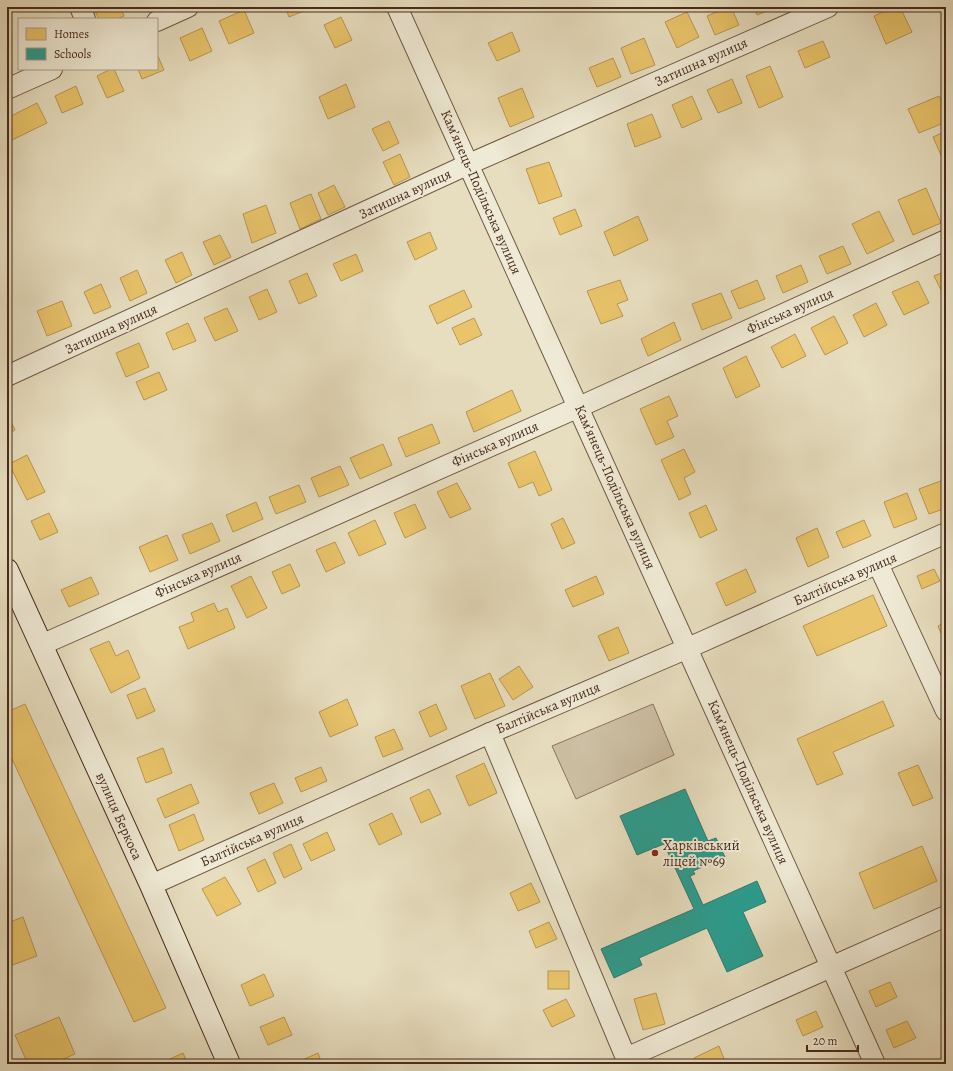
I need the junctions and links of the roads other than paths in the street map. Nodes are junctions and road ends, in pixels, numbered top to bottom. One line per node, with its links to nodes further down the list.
1 (80, 7): 5 (street)
2 (188, 7): 6 (street)
3 (397, 7): 9 (street, Кам’янець-Подільська вулиця)
4 (828, 7): 9 (street, Затишна вулиця)
5 (85, 18)
6 (158, 21)
7 (50, 70): 8 (street)
8 (7, 89)
9 (469, 164): 11 (street, Затишна вулиця); 12 (street, Кам’янець-Подільська вулиця)
10 (946, 240): 12 (street, Фінська вулиця)
11 (7, 376)
12 (579, 407): 16 (street, Фінська вулиця); 17 (street, Кам’янець-Подільська вулиця)
13 (946, 533): 14 (street, Балтійська вулиця)
14 (878, 564): 17 (street, Балтійська вулиця); 18 (street)
15 (7, 570): 16 (street, вулиця Беркоса)
16 (41, 645): 20 (street, вулиця Беркоса)
17 (688, 648): 19 (street, Балтійська вулиця); 22 (street, Кам’янець-Подільська вулиця)
18 (946, 711)
19 (490, 733): 20 (street, Балтійська вулиця); 23 (street)
20 (151, 885): 24 (street, вулиця Беркоса)
21 (946, 916): 22 (street)
22 (832, 968): 23 (street); 25 (street, Кам’янець-Подільська вулиця)
23 (625, 1061)
24 (229, 1064)
25 (875, 1064)

